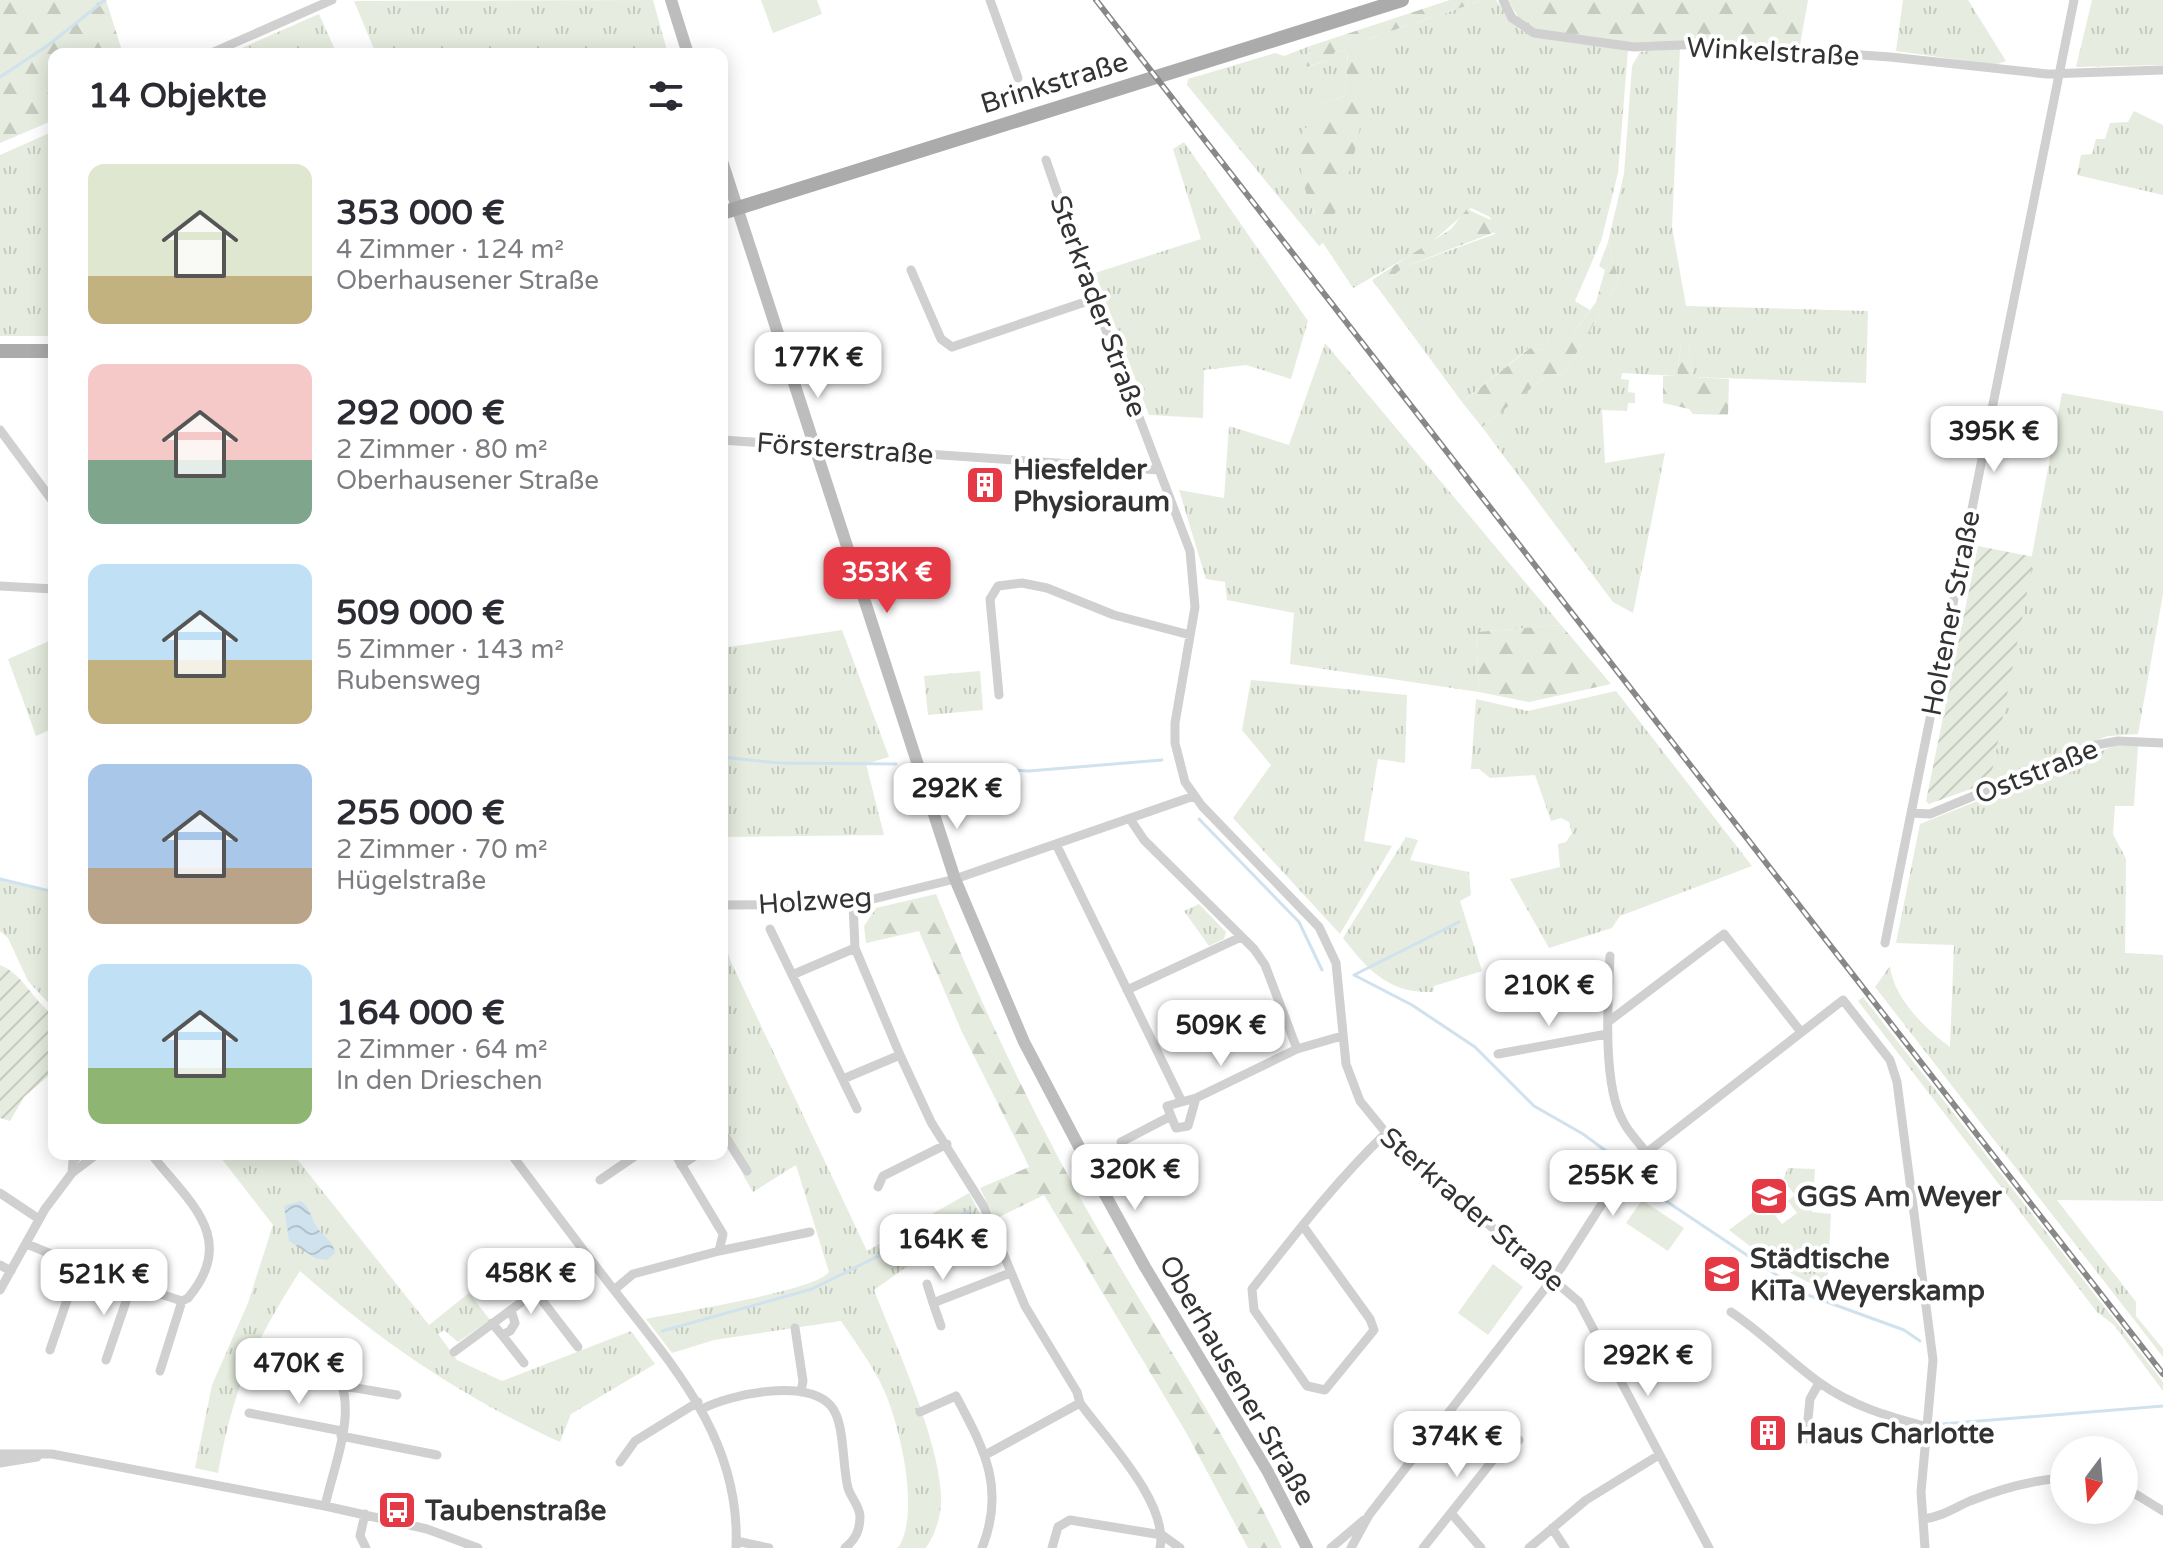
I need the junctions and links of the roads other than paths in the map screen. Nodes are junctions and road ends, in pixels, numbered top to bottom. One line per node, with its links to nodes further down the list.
1 (332, 0): 7 (street)
2 (671, 0): 8 (main road)
3 (990, 0): 11 (street)
4 (1402, 0): 13 (main road, Brinkstraße)
5 (1503, 0): 10 (street, Winkelstraße)
6 (2074, 0): 10 (street, Holtener Straße)
7 (223, 48)
8 (686, 48)
9 (2163, 70): 10 (street, Winkelstraße)
10 (2058, 73): 29 (street, Holtener Straße)
11 (1018, 78)
12 (1046, 160): 15 (street, Sterkrader Straße)
13 (729, 211): 20 (main road, Oberhausener Straße)
14 (911, 270): 15 (street)
15 (1094, 299): 21 (street, Sterkrader Straße)
16 (0, 351): 17 (main road)
17 (48, 351)
18 (0, 430): 22 (street)
19 (728, 440): 20 (street, Försterstraße)
20 (814, 446): 21 (street, Försterstraße); 32 (main road, Oberhausener Straße)
21 (1159, 470): 25 (street, Sterkrader Straße)
22 (48, 495)
23 (0, 586): 24 (street)
24 (48, 589)
25 (1190, 635): 26 (street); 28 (street, Sterkrader Straße)
26 (999, 695)
27 (2163, 743): 29 (street, Oststraße)
28 (1194, 796): 30 (street, Holzweg); 45 (street, Sterkrader Straße)
29 (1911, 813): 37 (street, Holtener Straße)
30 (1130, 819): 31 (street, Holzweg); 36 (street)
31 (1056, 844): 32 (street, Holzweg); 41 (street)
32 (955, 879): 33 (street, Holzweg); 142 (main road, Oberhausener Straße)
33 (853, 904): 34 (street, Holzweg); 38 (street)
34 (728, 905)
35 (770, 929): 40 (street)
36 (1241, 937): 41 (street); 46 (street)
37 (1885, 943)
38 (855, 948): 40 (street); 48 (street)
39 (1610, 956): 42 (street)
40 (792, 975): 49 (street)
41 (1127, 990): 51 (street)
42 (1608, 1022): 43 (street); 44 (street)
43 (1801, 1032): 58 (street); 112 (street)
44 (1607, 1034): 47 (street); 58 (street)
45 (1342, 1036): 46 (street); 54 (street, Sterkrader Straße)
46 (1297, 1049): 50 (street)
47 (1498, 1054)
48 (900, 1055): 49 (street); 57 (street)
49 (843, 1079): 52 (street)
50 (1196, 1098): 51 (street); 53 (street)
51 (1181, 1100): 53 (street)
52 (857, 1109)
53 (1171, 1116): 56 (street)
54 (1385, 1134): 73 (street); 83 (street, Sterkrader Straße)
55 (728, 1142): 67 (street)
56 (1121, 1142)
57 (947, 1144): 70 (street); 82 (street)
58 (1645, 1151): 83 (street)
59 (74, 1160): 68 (street)
60 (89, 1160): 68 (street)
61 (155, 1160): 89 (street)
62 (516, 1160): 78 (street)
63 (629, 1160): 69 (street)
64 (678, 1160): 66 (street)
65 (689, 1160): 66 (street)
66 (681, 1165): 76 (street)
67 (747, 1171)
68 (72, 1173): 72 (street)
69 (600, 1180)
70 (878, 1187)
71 (0, 1193): 72 (street)
72 (39, 1219): 75 (street)
73 (1303, 1226): 73 (street)
74 (810, 1232): 76 (street)
75 (27, 1244): 80 (street); 81 (street)
76 (719, 1251): 87 (street)
77 (511, 1260): 88 (street)
78 (591, 1260): 87 (street); 88 (street)
79 (0, 1265): 81 (street)
80 (79, 1265): 84 (street); 98 (street)
81 (11, 1271): 86 (street)
82 (1010, 1273): 90 (street); 108 (street)
83 (1552, 1279): 120 (street, Sterkrader Straße); 129 (street)
84 (132, 1284): 89 (street); 101 (street)
85 (927, 1284): 90 (street)
86 (0, 1290)
87 (614, 1290): 109 (street)
88 (537, 1295): 91 (street); 97 (street)
89 (182, 1301): 103 (street)
90 (933, 1303): 94 (street)
91 (511, 1310): 93 (street); 96 (street)
92 (1731, 1312): 104 (street)
93 (492, 1323): 96 (street); 99 (street)
94 (941, 1326)
95 (795, 1328): 106 (street)
96 (502, 1335): 102 (street)
97 (578, 1347)
98 (50, 1350)
99 (454, 1352)
100 (306, 1358): 105 (street)
101 (106, 1360)
102 (524, 1363)
103 (160, 1371)
104 (1819, 1383): 112 (street); 114 (street)
105 (344, 1386): 107 (street); 113 (street)
106 (801, 1392): 109 (street); 137 (street)
107 (397, 1395)
108 (1080, 1403): 118 (street); 132 (street)
109 (700, 1405): 121 (street); 133 (street)
110 (920, 1412): 118 (street)
111 (249, 1413): 113 (street)
112 (1924, 1426): 130 (street)
113 (342, 1433): 119 (street); 125 (street)
114 (1806, 1439)
115 (1519, 1440): 127 (street)
116 (0, 1454): 117 (street)
117 (52, 1454): 122 (street); 125 (street)
118 (987, 1454): 138 (street)
119 (437, 1455)
120 (1659, 1455): 131 (street); 149 (street, Sterkrader Straße)
121 (620, 1462)
122 (0, 1463)
123 (2050, 1480): 130 (street)
124 (2138, 1496): 126 (street)
125 (325, 1506): 128 (street)
126 (2163, 1511)
127 (1451, 1513): 145 (street); 146 (street)
128 (365, 1514): 134 (street); 135 (street)
129 (1369, 1515): 143 (street); 144 (street)
130 (1923, 1519): 150 (street)
131 (1552, 1528): 147 (street); 148 (street)
132 (1162, 1535): 139 (street); 140 (street); 141 (street)
133 (736, 1544): 136 (street)
134 (366, 1548)
135 (478, 1548)
136 (769, 1548)
137 (845, 1548)
138 (982, 1548)
139 (1052, 1548)
140 (1160, 1548)
141 (1180, 1548)
142 (1307, 1548)
143 (1331, 1548)
144 (1351, 1548)
145 (1423, 1548)
146 (1481, 1548)
147 (1529, 1548)
148 (1565, 1548)
149 (1709, 1548)
150 (1925, 1548)

